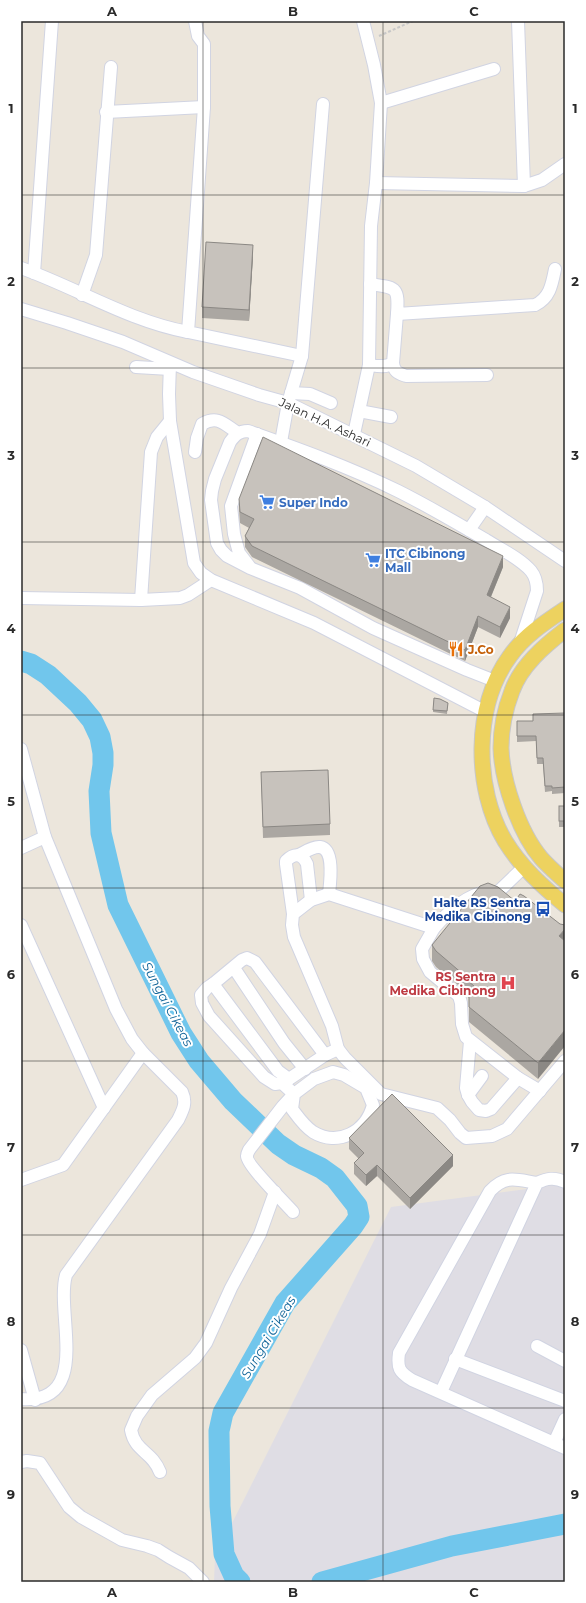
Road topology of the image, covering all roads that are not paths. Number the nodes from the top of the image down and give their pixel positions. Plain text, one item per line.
1 (52, 21) edge
2 (195, 21) edge
3 (363, 21) edge
4 (518, 21) edge
5 (111, 66) dead end
6 (494, 69) dead end
7 (382, 103) junction
8 (323, 104) dead end
9 (204, 107) junction
10 (106, 112) junction
11 (565, 164) edge
12 (376, 183) junction
13 (524, 186) junction
14 (21, 268) edge
15 (556, 269) dead end
16 (34, 273) junction
17 (370, 284) junction
18 (82, 294) junction
19 (21, 309) edge
20 (397, 314) junction
21 (188, 332) junction
22 (302, 356) junction
23 (393, 363) junction
24 (369, 365) junction
25 (170, 366) junction
26 (136, 367) dead end
27 (487, 375) dead end
28 (290, 398) junction
29 (331, 403) dead end
30 (359, 411) junction
31 (391, 417) dead end
32 (170, 421) junction
33 (238, 433) junction
34 (257, 434) junction
35 (354, 434) junction
36 (281, 442) junction
37 (195, 452) dead end
38 (485, 507) junction
39 (469, 530) junction
40 (565, 561) edge
41 (250, 568) junction
42 (211, 580) junction
43 (21, 598) edge
44 (141, 600) junction
45 (565, 609) edge
46 (565, 630) edge
47 (520, 643) junction
48 (494, 684) junction
49 (486, 712) junction
50 (21, 749) edge
51 (45, 838) junction
52 (21, 848) edge
53 (299, 855) junction
54 (524, 868) junction
55 (565, 880) edge
56 (497, 893) junction
57 (330, 894) junction
58 (509, 899) edge
59 (311, 900) junction
60 (565, 905) edge
61 (293, 914) junction
62 (21, 925) edge
63 (434, 928) junction
64 (234, 968) junction
65 (213, 984) junction
66 (470, 1041) junction
67 (338, 1049) junction
68 (143, 1053) junction
69 (326, 1055) junction
70 (565, 1061) edge
71 (305, 1069) junction
72 (482, 1076) dead end
73 (518, 1078) junction
74 (286, 1081) junction
75 (540, 1091) junction
76 (294, 1094) junction
77 (381, 1094) junction
78 (468, 1095) junction
79 (373, 1105) junction
80 (104, 1108) junction
81 (21, 1180) edge
82 (564, 1180) edge
83 (537, 1183) junction
84 (275, 1192) junction
85 (293, 1212) dead end
86 (537, 1346) dead end
87 (21, 1350) edge
88 (455, 1359) junction
89 (565, 1362) edge
90 (441, 1392) junction
91 (21, 1399) edge
92 (35, 1400) junction
93 (565, 1401) edge
94 (565, 1418) edge
95 (560, 1446) edge
96 (21, 1462) edge
97 (160, 1472) dead end
98 (203, 1582) edge

1 - 16 street
2 - 9 street
3 - 7 street
4 - 13 street
5 - 10 street
6 - 7 street
7 - 12 street
8 - 22 street
9 - 10 street
9 - 21 street
10 - 18 street
11 - 13 street
12 - 13 street
12 - 17 street
14 - 16 street
15 - 20 street
16 - 18 street
17 - 20 street
17 - 24 street
18 - 21 street
19 - 25 street, Jalan H.A. Ashari
20 - 23 street
21 - 22 street
22 - 28 street
23 - 24 street
23 - 27 street
24 - 30 street
25 - 26 street
25 - 28 street, Jalan H.A. Ashari
25 - 32 street
28 - 29 street
28 - 35 street, Jalan H.A. Ashari
28 - 36 street
30 - 31 street
30 - 35 street
32 - 42 street
32 - 44 street
33 - 34 street
33 - 37 street
33 - 41 street
34 - 36 street
34 - 41 street
35 - 38 street, Jalan H.A. Ashari
36 - 39 street
38 - 39 street
38 - 40 street, Jalan H.A. Ashari
39 - 47 street
41 - 48 street
42 - 44 street
42 - 49 street
43 - 44 street
45 - 47 main road
46 - 55 main road
47 - 48 main road
48 - 49 main road
49 - 54 main road
50 - 51 street
51 - 52 street
51 - 68 street
53 - 57 street
53 - 59 street
53 - 61 street
54 - 56 street
54 - 60 main road
56 - 58 street
56 - 63 street
57 - 59 street
57 - 63 street
59 - 61 street
61 - 67 street
62 - 80 street
63 - 66 street
64 - 65 street
64 - 69 street
64 - 71 street
65 - 74 street
65 - 74 street
66 - 73 street
66 - 78 street
67 - 69 street
67 - 77 street
68 - 80 street
68 - 92 street
69 - 71 street
70 - 75 street
71 - 74 street
72 - 78 street
73 - 75 street
73 - 78 street
74 - 76 street
75 - 77 street
76 - 79 street
76 - 79 street
76 - 84 street
77 - 79 street
80 - 81 street
82 - 83 street
83 - 88 street
83 - 90 street
84 - 85 street
84 - 97 street
86 - 89 street
87 - 92 street
88 - 90 street
88 - 93 street
90 - 95 street
91 - 92 street
94 - 95 street
96 - 98 street

